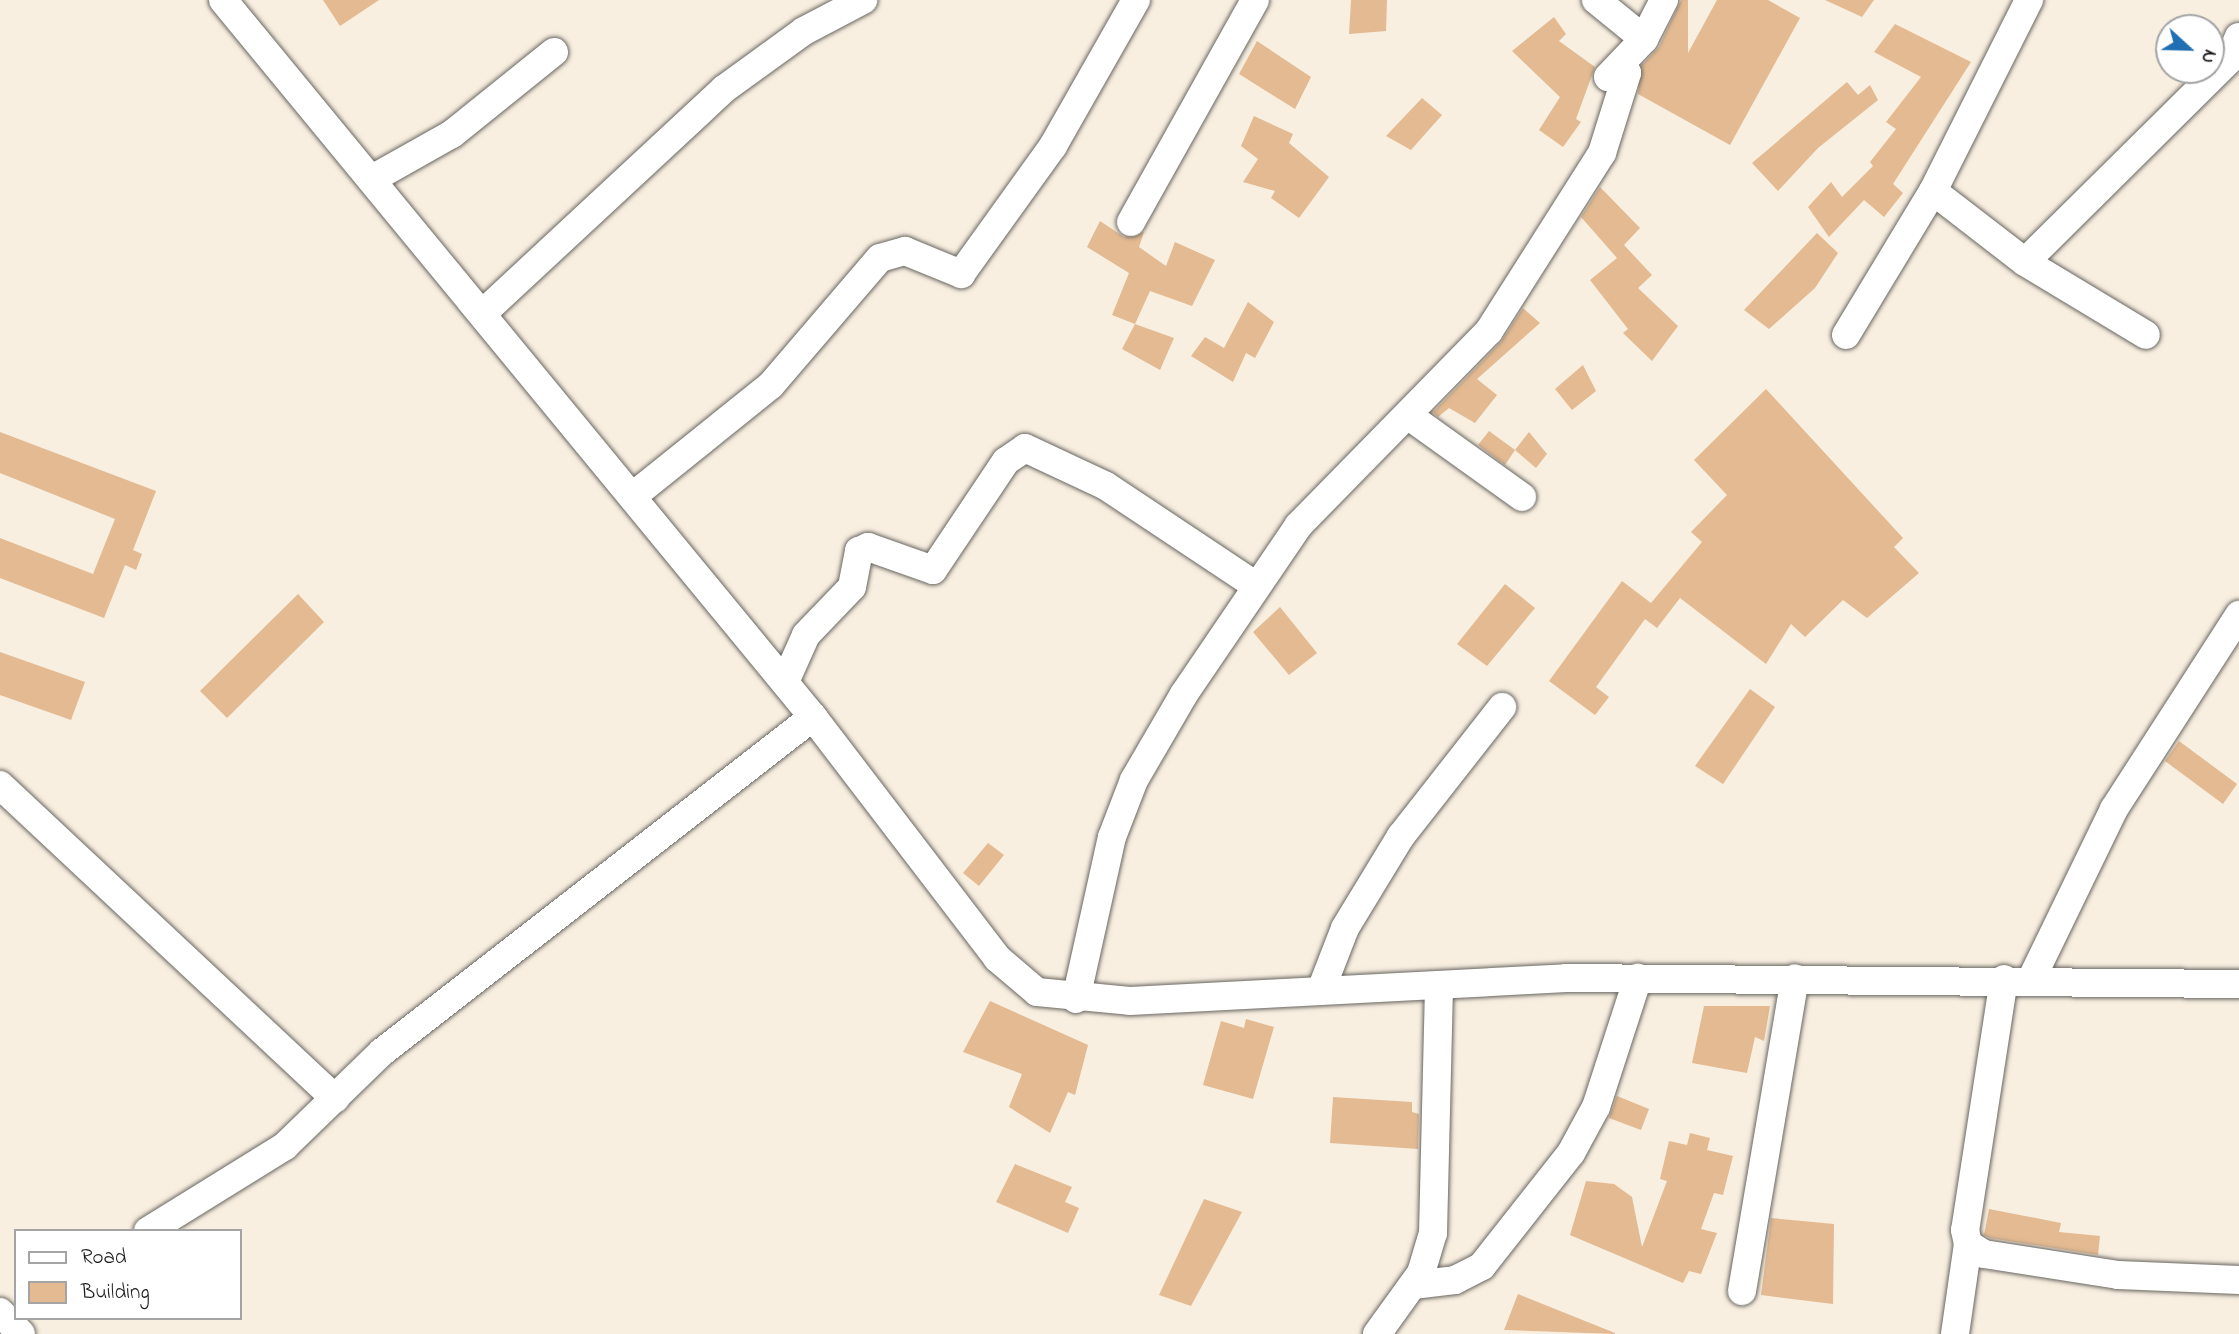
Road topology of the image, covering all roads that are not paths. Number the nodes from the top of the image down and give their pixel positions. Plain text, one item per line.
1 (223, 0) edge
2 (863, 0) edge
3 (1136, 0) edge
4 (1255, 0) edge
5 (1596, 0) edge
6 (1664, 0) edge
7 (2029, 0) edge
8 (2239, 37) edge
9 (1644, 39) junction
10 (554, 52) dead end
11 (372, 178) junction
12 (1933, 191) junction
13 (1131, 222) dead end
14 (2025, 262) junction
15 (483, 313) junction
16 (1846, 335) dead end
17 (2146, 335) dead end
18 (1409, 416) junction
19 (633, 496) junction
20 (1522, 497) dead end
21 (1255, 586) junction
22 (2239, 615) edge
23 (785, 682) junction
24 (1503, 707) dead end
25 (813, 717) junction
26 (0, 785) edge
27 (1639, 978) junction
28 (1795, 978) junction
29 (2018, 980) junction
30 (2239, 984) edge
31 (1439, 986) junction
32 (1321, 990) junction
33 (1076, 999) junction
34 (335, 1099) junction
35 (151, 1229) edge
36 (1968, 1244) junction
37 (2239, 1280) edge
38 (1413, 1285) junction
39 (1742, 1292) dead end
40 (1377, 1334) edge
41 (1955, 1334) edge

1 - 11 street
2 - 15 street
3 - 19 street
4 - 13 street
5 - 9 street
6 - 9 street
7 - 12 street
8 - 14 street
9 - 18 street
10 - 11 street
11 - 15 street
12 - 14 street
12 - 16 street
14 - 17 street
15 - 19 street
18 - 20 street
18 - 21 street
19 - 23 street
21 - 23 street
21 - 33 street
22 - 29 street
23 - 25 street
24 - 32 street
25 - 33 street
25 - 34 street
26 - 34 street
27 - 28 street
27 - 31 street
27 - 38 street
28 - 29 street
28 - 39 street
29 - 30 street
29 - 36 street
31 - 32 street
31 - 38 street
32 - 33 street
34 - 35 street
36 - 37 street
36 - 41 street
38 - 40 street

